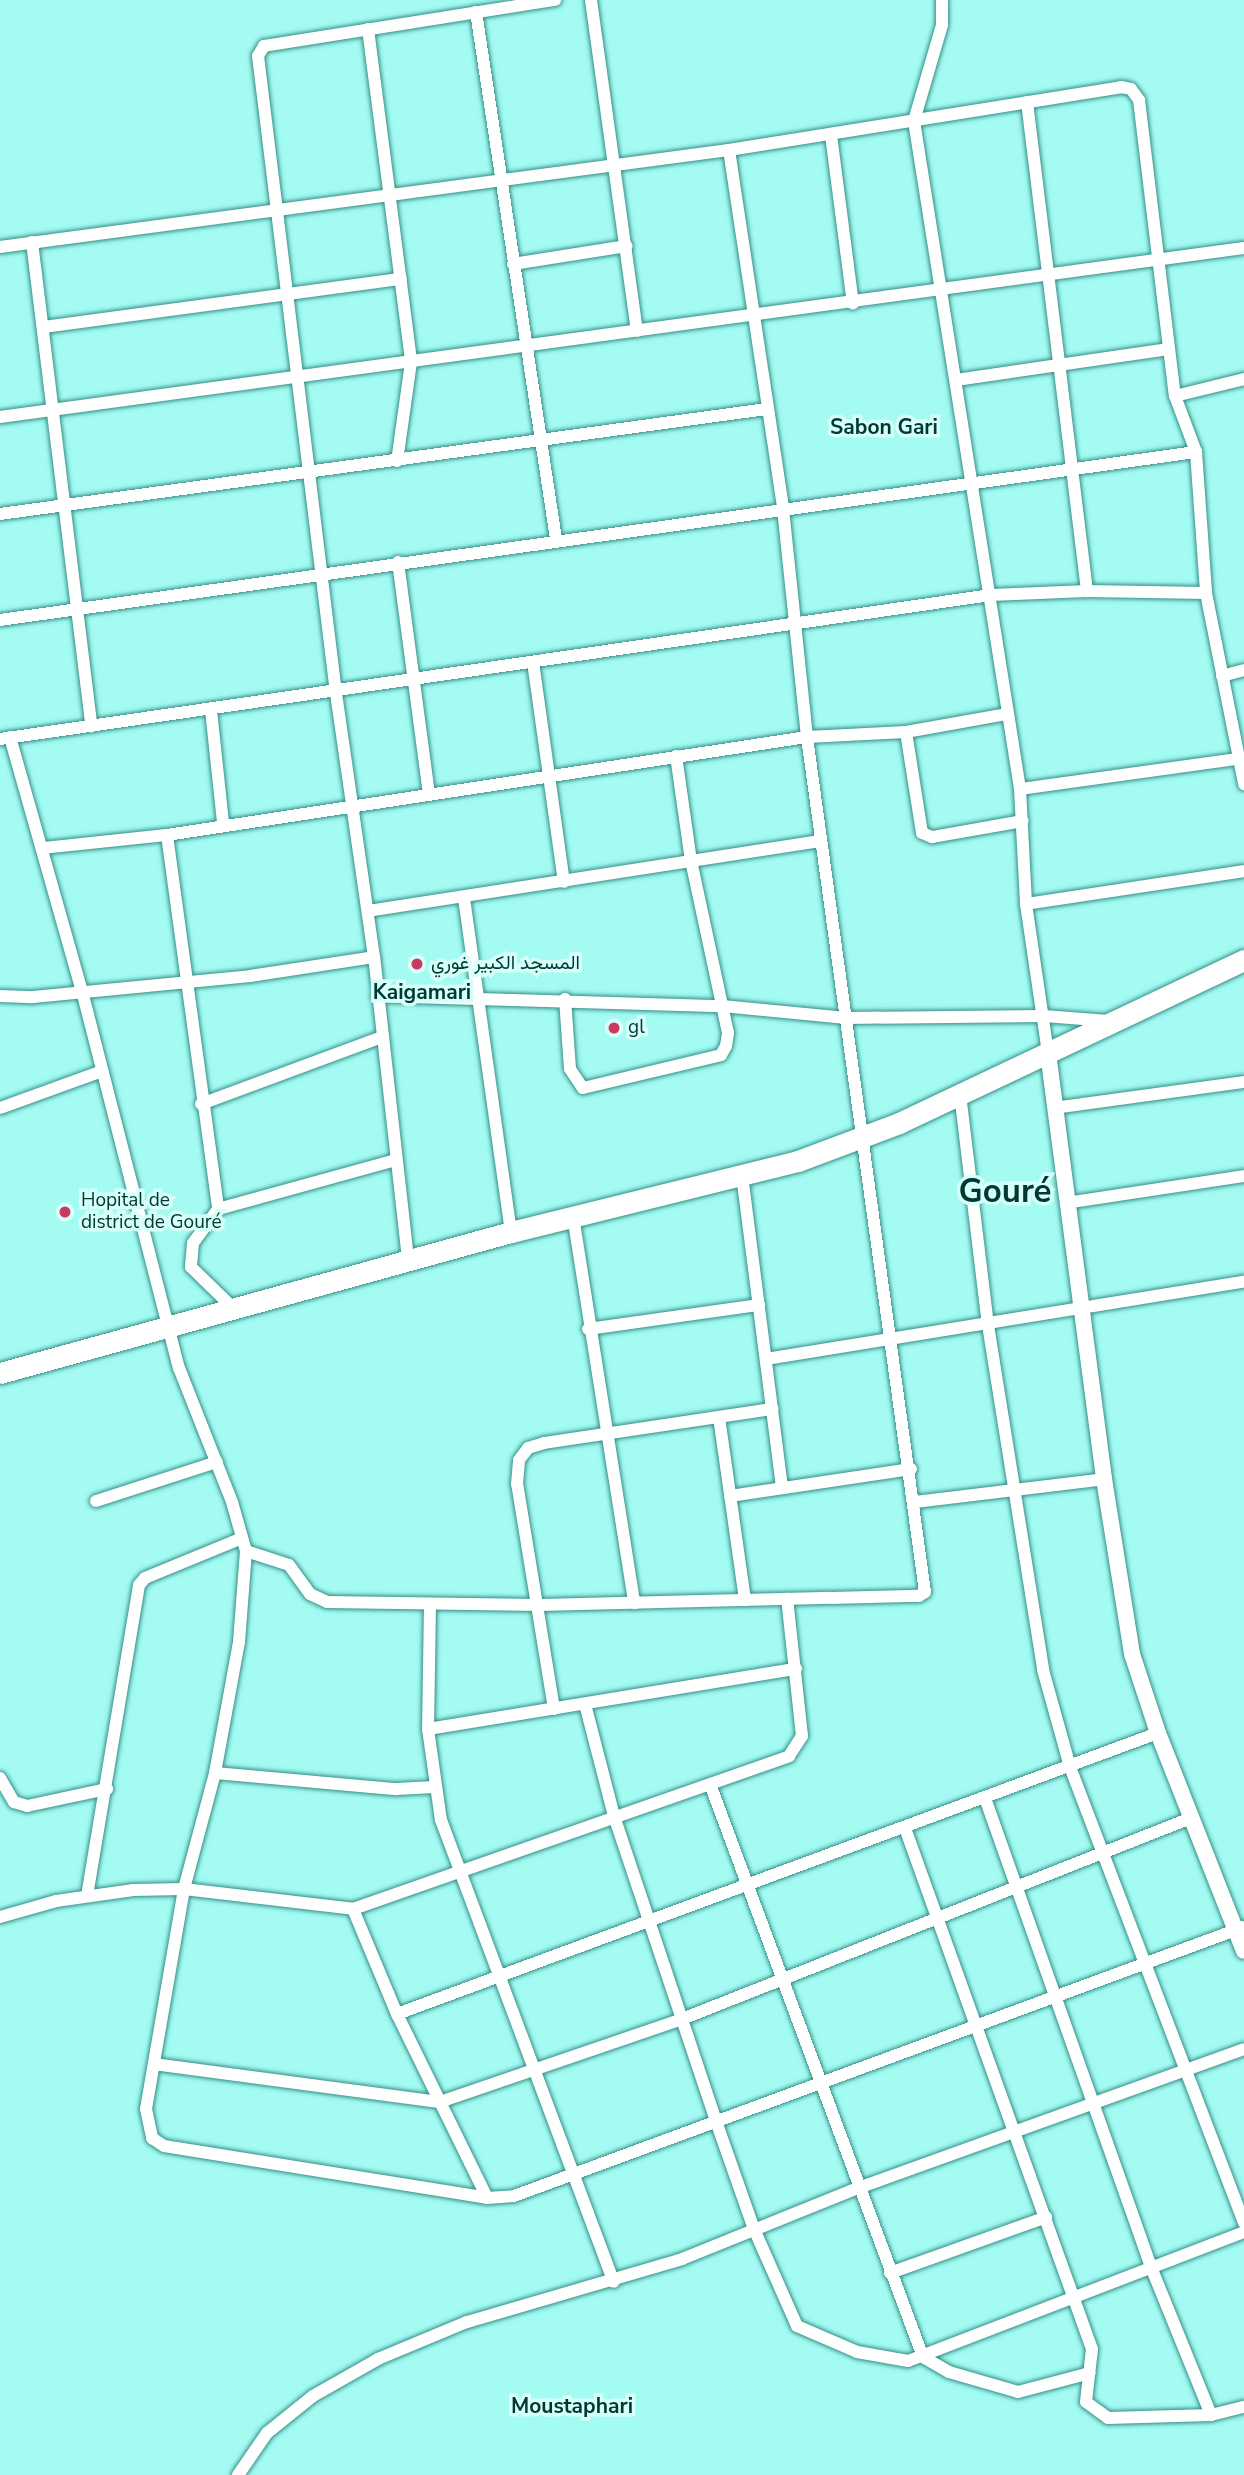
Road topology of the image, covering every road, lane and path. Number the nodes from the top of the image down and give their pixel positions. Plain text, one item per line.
1 (555, 0) edge
2 (592, 0) edge
3 (942, 0) edge
4 (476, 12) junction
5 (368, 29) junction
6 (1027, 102) junction
7 (914, 121) junction
8 (831, 135) junction
9 (729, 150) junction
10 (618, 166) junction
11 (499, 181) junction
12 (392, 196) junction
13 (278, 210) junction
14 (32, 242) junction
15 (627, 246) junction
16 (0, 247) edge
17 (1244, 248) edge
18 (1158, 260) junction
19 (513, 264) junction
20 (1049, 275) junction
21 (401, 279) junction
22 (943, 292) junction
23 (288, 293) junction
24 (853, 304) junction
25 (752, 316) junction
26 (44, 327) junction
27 (638, 331) junction
28 (526, 346) junction
29 (1169, 349) junction
30 (411, 362) junction
31 (1061, 365) junction
32 (298, 378) junction
33 (1244, 379) edge
34 (956, 380) junction
35 (1175, 396) junction
36 (767, 408) junction
37 (56, 409) junction
38 (0, 417) edge
39 (542, 441) junction
40 (1196, 452) junction
41 (397, 461) junction
42 (310, 472) junction
43 (1072, 472) junction
44 (970, 485) junction
45 (67, 505) junction
46 (783, 507) junction
47 (0, 514) edge
48 (556, 539) junction
49 (398, 562) junction
50 (321, 572) junction
51 (1087, 591) junction
52 (1206, 593) junction
53 (991, 595) junction
54 (78, 608) junction
55 (0, 620) edge
56 (795, 625) junction
57 (533, 662) junction
58 (1244, 670) edge
59 (1222, 676) junction
60 (413, 681) junction
61 (336, 693) junction
62 (211, 710) junction
63 (1007, 714) junction
64 (91, 726) junction
65 (906, 732) junction
66 (807, 737) junction
67 (5, 738) edge
68 (676, 756) junction
69 (1237, 759) junction
70 (547, 775) junction
71 (1244, 784) edge
72 (1020, 789) junction
73 (429, 793) junction
74 (352, 804) junction
75 (1023, 821) junction
76 (223, 823) junction
77 (167, 835) junction
78 (821, 841) junction
79 (43, 848) junction
80 (691, 862) junction
81 (1244, 871) edge
82 (564, 882) junction
83 (464, 898) junction
84 (1026, 904) junction
85 (368, 911) junction
86 (374, 957) junction
87 (1244, 960) edge
88 (187, 980) junction
89 (82, 991) junction
90 (0, 996) edge
91 (377, 996) junction
92 (477, 997) junction
93 (565, 999) junction
94 (722, 1006) junction
95 (1044, 1016) junction
96 (846, 1018) junction
97 (1116, 1021) junction
98 (382, 1037) junction
99 (1048, 1053) junction
100 (103, 1071) junction
101 (1244, 1082) edge
102 (960, 1094) junction
103 (201, 1104) junction
104 (0, 1108) edge
105 (1054, 1108) junction
106 (865, 1138) junction
107 (396, 1160) junction
108 (742, 1175) junction
109 (1244, 1176) edge
110 (970, 1179) junction
111 (957, 1181) dead end
112 (1066, 1203) junction
113 (218, 1209) junction
114 (573, 1216) junction
115 (511, 1232) junction
116 (408, 1259) junction
117 (1244, 1282) edge
118 (759, 1305) junction
119 (1081, 1308) junction
120 (234, 1309) junction
121 (988, 1325) junction
122 (171, 1326) junction
123 (588, 1329) junction
124 (893, 1339) junction
125 (766, 1359) junction
126 (0, 1373) edge
127 (772, 1409) junction
128 (719, 1417) junction
129 (606, 1434) junction
130 (217, 1462) junction
131 (911, 1469) junction
132 (1104, 1479) junction
133 (782, 1487) junction
134 (1013, 1489) junction
135 (730, 1496) junction
136 (96, 1501) dead end
137 (915, 1502) junction
138 (244, 1545) junction
139 (745, 1600) junction
140 (788, 1600) junction
141 (634, 1603) junction
142 (430, 1604) junction
143 (540, 1605) junction
144 (796, 1669) junction
145 (585, 1704) junction
146 (554, 1709) junction
147 (428, 1729) junction
148 (1158, 1733) junction
149 (1070, 1767) junction
150 (215, 1773) junction
151 (0, 1778) edge
152 (710, 1784) junction
153 (434, 1787) junction
154 (107, 1789) junction
155 (985, 1798) junction
156 (614, 1816) junction
157 (1191, 1818) junction
158 (905, 1828) junction
159 (1102, 1854) junction
160 (460, 1871) junction
161 (749, 1886) junction
162 (1017, 1887) junction
163 (184, 1889) junction
164 (87, 1896) junction
165 (353, 1909) junction
166 (0, 1917) edge
167 (940, 1919) junction
168 (650, 1923) junction
169 (1240, 1928) edge
170 (1244, 1951) edge
171 (1146, 1965) junction
172 (502, 1976) junction
173 (781, 1979) junction
174 (1056, 1999) junction
175 (397, 2014) junction
176 (682, 2019) junction
177 (979, 2027) junction
178 (1244, 2049) edge
179 (154, 2064) junction
180 (537, 2069) junction
181 (1185, 2069) junction
182 (820, 2085) junction
183 (440, 2102) junction
184 (1092, 2103) junction
185 (717, 2124) junction
186 (1015, 2130) junction
187 (577, 2173) junction
188 (858, 2188) junction
189 (487, 2198) junction
190 (1046, 2217) junction
191 (1244, 2223) edge
192 (754, 2230) junction
193 (1244, 2232) edge
194 (1151, 2267) junction
195 (890, 2273) junction
196 (614, 2282) junction
197 (1074, 2297) junction
198 (923, 2357) junction
199 (1090, 2373) junction
200 (1244, 2407) edge
201 (1211, 2415) junction
202 (238, 2475) edge

1 - 4 street
2 - 10 street
3 - 7 street
4 - 5 street
4 - 11 street
5 - 12 street
5 - 13 street
6 - 7 street
6 - 18 street
6 - 20 street
7 - 8 street
7 - 22 street
8 - 9 street
8 - 24 street
9 - 10 street
9 - 25 street
10 - 11 street
10 - 15 street
11 - 12 street
11 - 19 street
12 - 13 street
12 - 21 street
13 - 14 street
13 - 23 street
14 - 16 street
14 - 26 street
15 - 19 street
15 - 27 street
17 - 18 street
18 - 20 street
18 - 29 street
19 - 28 street
20 - 22 street
20 - 31 street
21 - 23 street
21 - 30 street
22 - 24 street
22 - 34 street
23 - 26 street
23 - 32 street
24 - 25 street
25 - 27 street
25 - 36 street
26 - 37 street
27 - 28 street
28 - 30 street
28 - 39 street
29 - 31 street
29 - 35 street
30 - 32 street
30 - 41 street
31 - 34 street
31 - 43 street
32 - 37 street
32 - 42 street
33 - 35 street
34 - 44 street
35 - 40 street
36 - 39 street
36 - 46 street
37 - 38 street
37 - 45 street
39 - 41 street
39 - 48 street
40 - 43 street
40 - 52 street
41 - 42 street
42 - 45 street
42 - 50 street
43 - 44 street
43 - 51 street
44 - 46 street
44 - 53 street
45 - 47 street
45 - 54 street
46 - 48 street
46 - 56 street
48 - 49 street
49 - 50 street
49 - 60 street
50 - 54 street
50 - 61 street
51 - 52 street
51 - 53 street
52 - 59 street
53 - 56 street
53 - 63 street
54 - 55 street
54 - 64 street
56 - 57 street
56 - 66 street
57 - 60 street
57 - 70 street
58 - 59 street
59 - 69 street
60 - 61 street
60 - 73 street
61 - 62 street
61 - 74 street
62 - 64 street
62 - 76 street
63 - 65 street
63 - 72 street
64 - 67 street
65 - 66 street
65 - 75 street
66 - 68 street
66 - 78 street
67 - 79 street
68 - 70 street
68 - 80 street
69 - 71 street
69 - 72 street
70 - 73 street
70 - 82 street
72 - 75 street
73 - 74 street
74 - 76 street
74 - 85 street
75 - 84 street
76 - 77 street
77 - 79 street
77 - 88 street
78 - 80 street
78 - 96 street
79 - 89 street
80 - 82 street
80 - 94 street
81 - 84 street
82 - 83 street
83 - 85 street
83 - 92 street
84 - 95 street
85 - 86 street
86 - 88 street
86 - 91 street
87 - 97 highway
88 - 89 street
88 - 103 street
89 - 90 street
89 - 100 street
91 - 92 street
91 - 98 street
92 - 93 street
92 - 115 street
93 - 94 street
93 - 94 street
94 - 96 street
95 - 96 street
95 - 97 street
95 - 99 street
96 - 106 street
97 - 99 highway
98 - 103 street
98 - 107 street
99 - 102 highway
99 - 105 main road
100 - 104 street
100 - 122 street
101 - 105 street
102 - 106 highway
102 - 110 street
103 - 113 street
105 - 112 main road
106 - 108 highway
106 - 124 street
107 - 113 street
107 - 116 street
108 - 114 highway
108 - 118 street
109 - 112 street
110 - 111 street
110 - 121 street
112 - 119 main road
113 - 120 street
114 - 115 highway
114 - 123 street
115 - 116 highway
116 - 120 highway
117 - 119 street
118 - 123 street
118 - 125 street
119 - 121 street
119 - 132 main road
120 - 122 highway
121 - 124 street
121 - 134 street
122 - 126 highway
122 - 130 street
123 - 129 street
124 - 125 street
124 - 131 street
125 - 127 street
127 - 128 street
127 - 133 street
128 - 129 street
128 - 135 street
129 - 141 street
129 - 143 street
130 - 136 street
130 - 138 street
131 - 133 street
131 - 137 street
132 - 134 street
132 - 148 main road
133 - 135 street
134 - 137 street
134 - 149 street
135 - 139 street
137 - 140 street
138 - 142 street
138 - 150 street
138 - 154 street
139 - 140 street
139 - 141 street
140 - 144 street
141 - 143 street
142 - 143 street
142 - 147 street
143 - 146 street
144 - 145 street
144 - 152 street
145 - 146 street
145 - 156 street
146 - 147 street
147 - 153 street
148 - 149 street
148 - 157 main road
149 - 155 street
149 - 159 street
150 - 153 street
150 - 163 street
151 - 154 street
152 - 156 street
152 - 161 street
153 - 160 street
154 - 164 street
155 - 158 street
155 - 162 street
156 - 160 street
156 - 168 street
157 - 159 street
157 - 169 main road
158 - 161 street
158 - 167 street
159 - 162 street
159 - 171 street
160 - 165 street
160 - 172 street
161 - 168 street
161 - 173 street
162 - 167 street
162 - 174 street
163 - 164 street
163 - 165 street
163 - 179 street
164 - 166 street
165 - 175 street
167 - 173 street
167 - 177 street
168 - 172 street
168 - 176 street
169 - 170 main road
169 - 171 street
171 - 174 street
171 - 181 street
172 - 175 street
172 - 180 street
173 - 176 street
173 - 182 street
174 - 177 street
174 - 184 street
175 - 183 street
176 - 180 street
176 - 185 street
177 - 182 street
177 - 186 street
178 - 181 street
179 - 183 street
179 - 189 street
180 - 183 street
180 - 187 street
181 - 184 street
181 - 191 street
182 - 185 street
182 - 188 street
183 - 189 street
184 - 186 street
184 - 194 street
185 - 187 street
185 - 192 street
186 - 188 street
186 - 190 street
187 - 189 street
187 - 196 street
188 - 192 street
188 - 195 street
190 - 195 street
190 - 197 street
192 - 196 street
192 - 198 street
193 - 194 street
194 - 197 street
194 - 201 street
195 - 198 street
196 - 202 street
197 - 198 street
197 - 199 street
198 - 199 street
199 - 201 street
200 - 201 street

